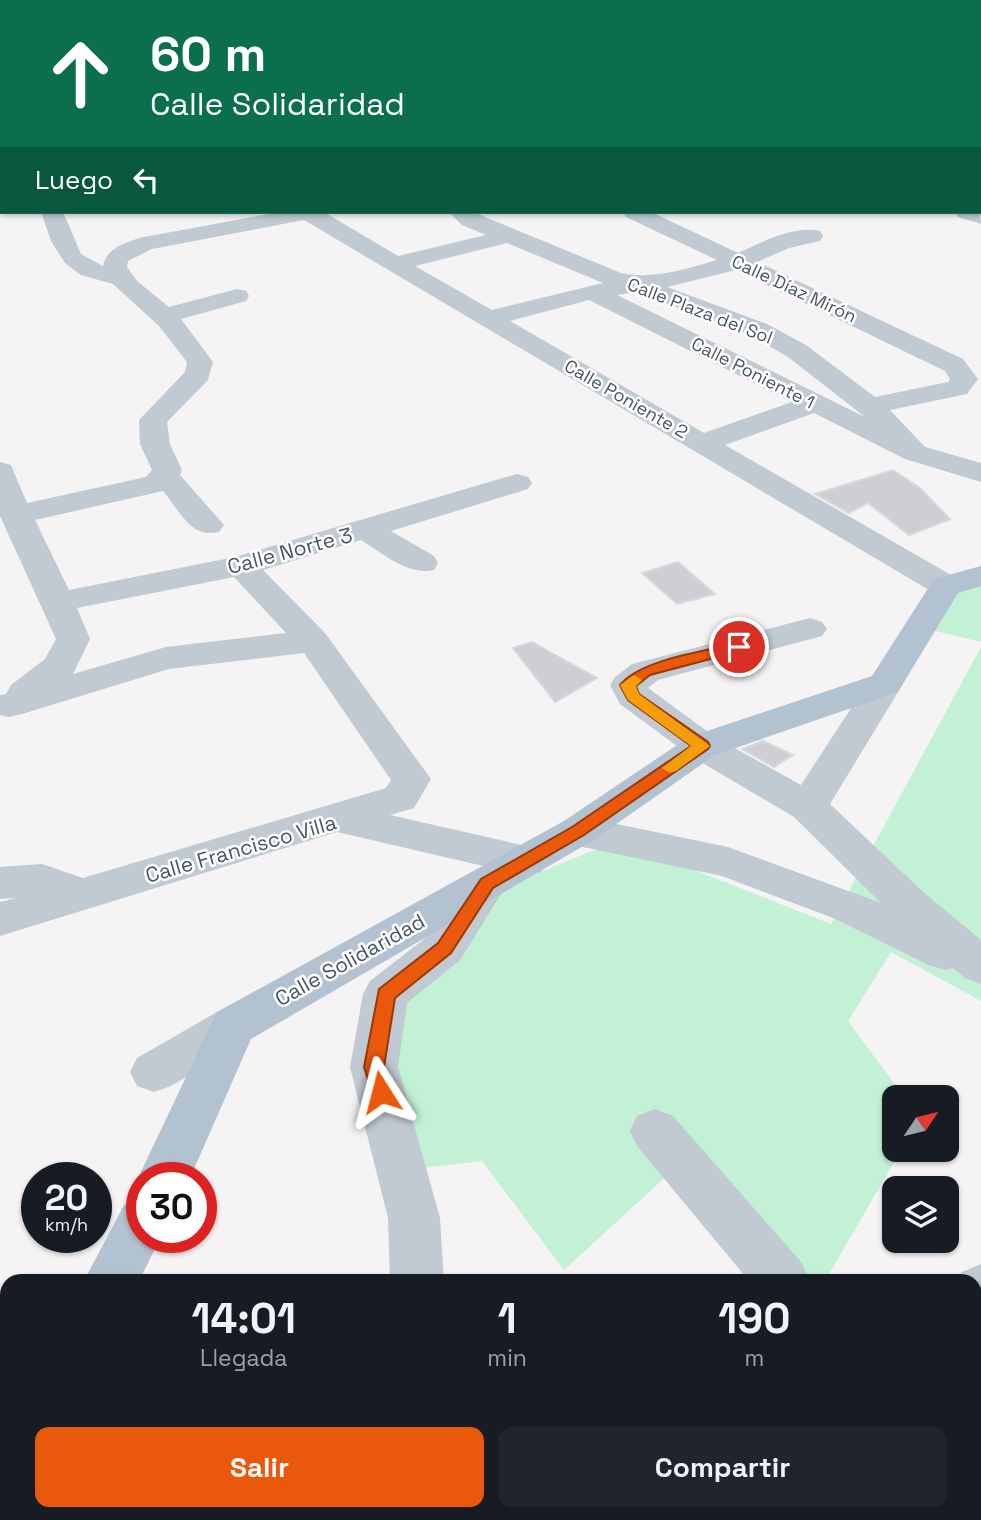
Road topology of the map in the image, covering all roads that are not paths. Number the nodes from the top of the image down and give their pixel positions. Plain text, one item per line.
1 (53, 214) edge
2 (299, 214) edge
3 (312, 214) edge
4 (463, 214) edge
5 (638, 214) edge
6 (509, 236) junction
7 (812, 236) dead end
8 (737, 262) junction
9 (397, 263) junction
10 (118, 267) junction
11 (637, 284) junction
12 (592, 292) junction
13 (237, 296) dead end
14 (165, 316) junction
15 (486, 319) junction
16 (981, 360) edge
17 (954, 365) junction
18 (814, 404) junction
19 (870, 406) junction
20 (702, 443) junction
21 (915, 453) junction
22 (0, 471) edge
23 (981, 473) edge
24 (164, 478) junction
25 (517, 483) dead end
26 (15, 516) junction
27 (208, 525) dead end
28 (366, 530) junction
29 (422, 563) dead end
30 (241, 566) junction
31 (963, 581) edge
32 (59, 602) junction
33 (810, 629) dead end
34 (313, 641) junction
35 (885, 684) junction
36 (4, 708) edge
37 (702, 746) junction
38 (808, 807) junction
39 (337, 818) junction
40 (578, 831) junction
41 (506, 872) junction
42 (0, 883) edge
43 (82, 894) junction
44 (0, 919) edge
45 (981, 969) edge
46 (233, 1026) junction
47 (154, 1072) dead end
48 (655, 1131) dead end
49 (171, 1162) edge
50 (126, 1252) edge
51 (115, 1274) edge
52 (417, 1274) edge
53 (777, 1274) edge

1 - 10 street
2 - 10 street
3 - 9 street, Calle Poniente 2
4 - 6 street, Calle Plaza del Sol
5 - 8 street, Calle Díaz Mirón
6 - 9 street
6 - 11 street, Calle Plaza del Sol
7 - 8 street
8 - 11 street
8 - 17 street, Calle Díaz Mirón
9 - 15 street, Calle Poniente 2
10 - 14 street
11 - 12 street
11 - 19 street, Calle Plaza del Sol
12 - 15 street
12 - 18 street, Calle Poniente 1
13 - 14 street
14 - 24 street
15 - 20 street, Calle Poniente 2
16 - 17 street
17 - 19 street
18 - 20 street
18 - 21 street, Calle Poniente 1
19 - 21 street, Calle Plaza del Sol
20 - 31 street, Calle Poniente 2
21 - 23 street, Calle Poniente 1
22 - 26 street
24 - 26 street
24 - 27 street
25 - 28 street, Calle Norte 3
26 - 32 street
28 - 29 street
28 - 30 street, Calle Norte 3
30 - 32 street, Calle Norte 3
30 - 34 street
31 - 35 main road
32 - 36 street
33 - 37 street
34 - 36 street
34 - 39 street
35 - 37 main road, Calle Solidaridad
35 - 38 street
37 - 38 street
37 - 40 main road, Calle Solidaridad
38 - 45 street
39 - 41 street, Calle Francisco Villa
39 - 43 street, Calle Francisco Villa
40 - 41 main road, Calle Solidaridad
40 - 45 street
41 - 46 main road, Calle Solidaridad
41 - 52 street
42 - 43 street
43 - 44 street, Calle Francisco Villa
46 - 47 street
46 - 49 main road
48 - 53 street
50 - 51 main road

